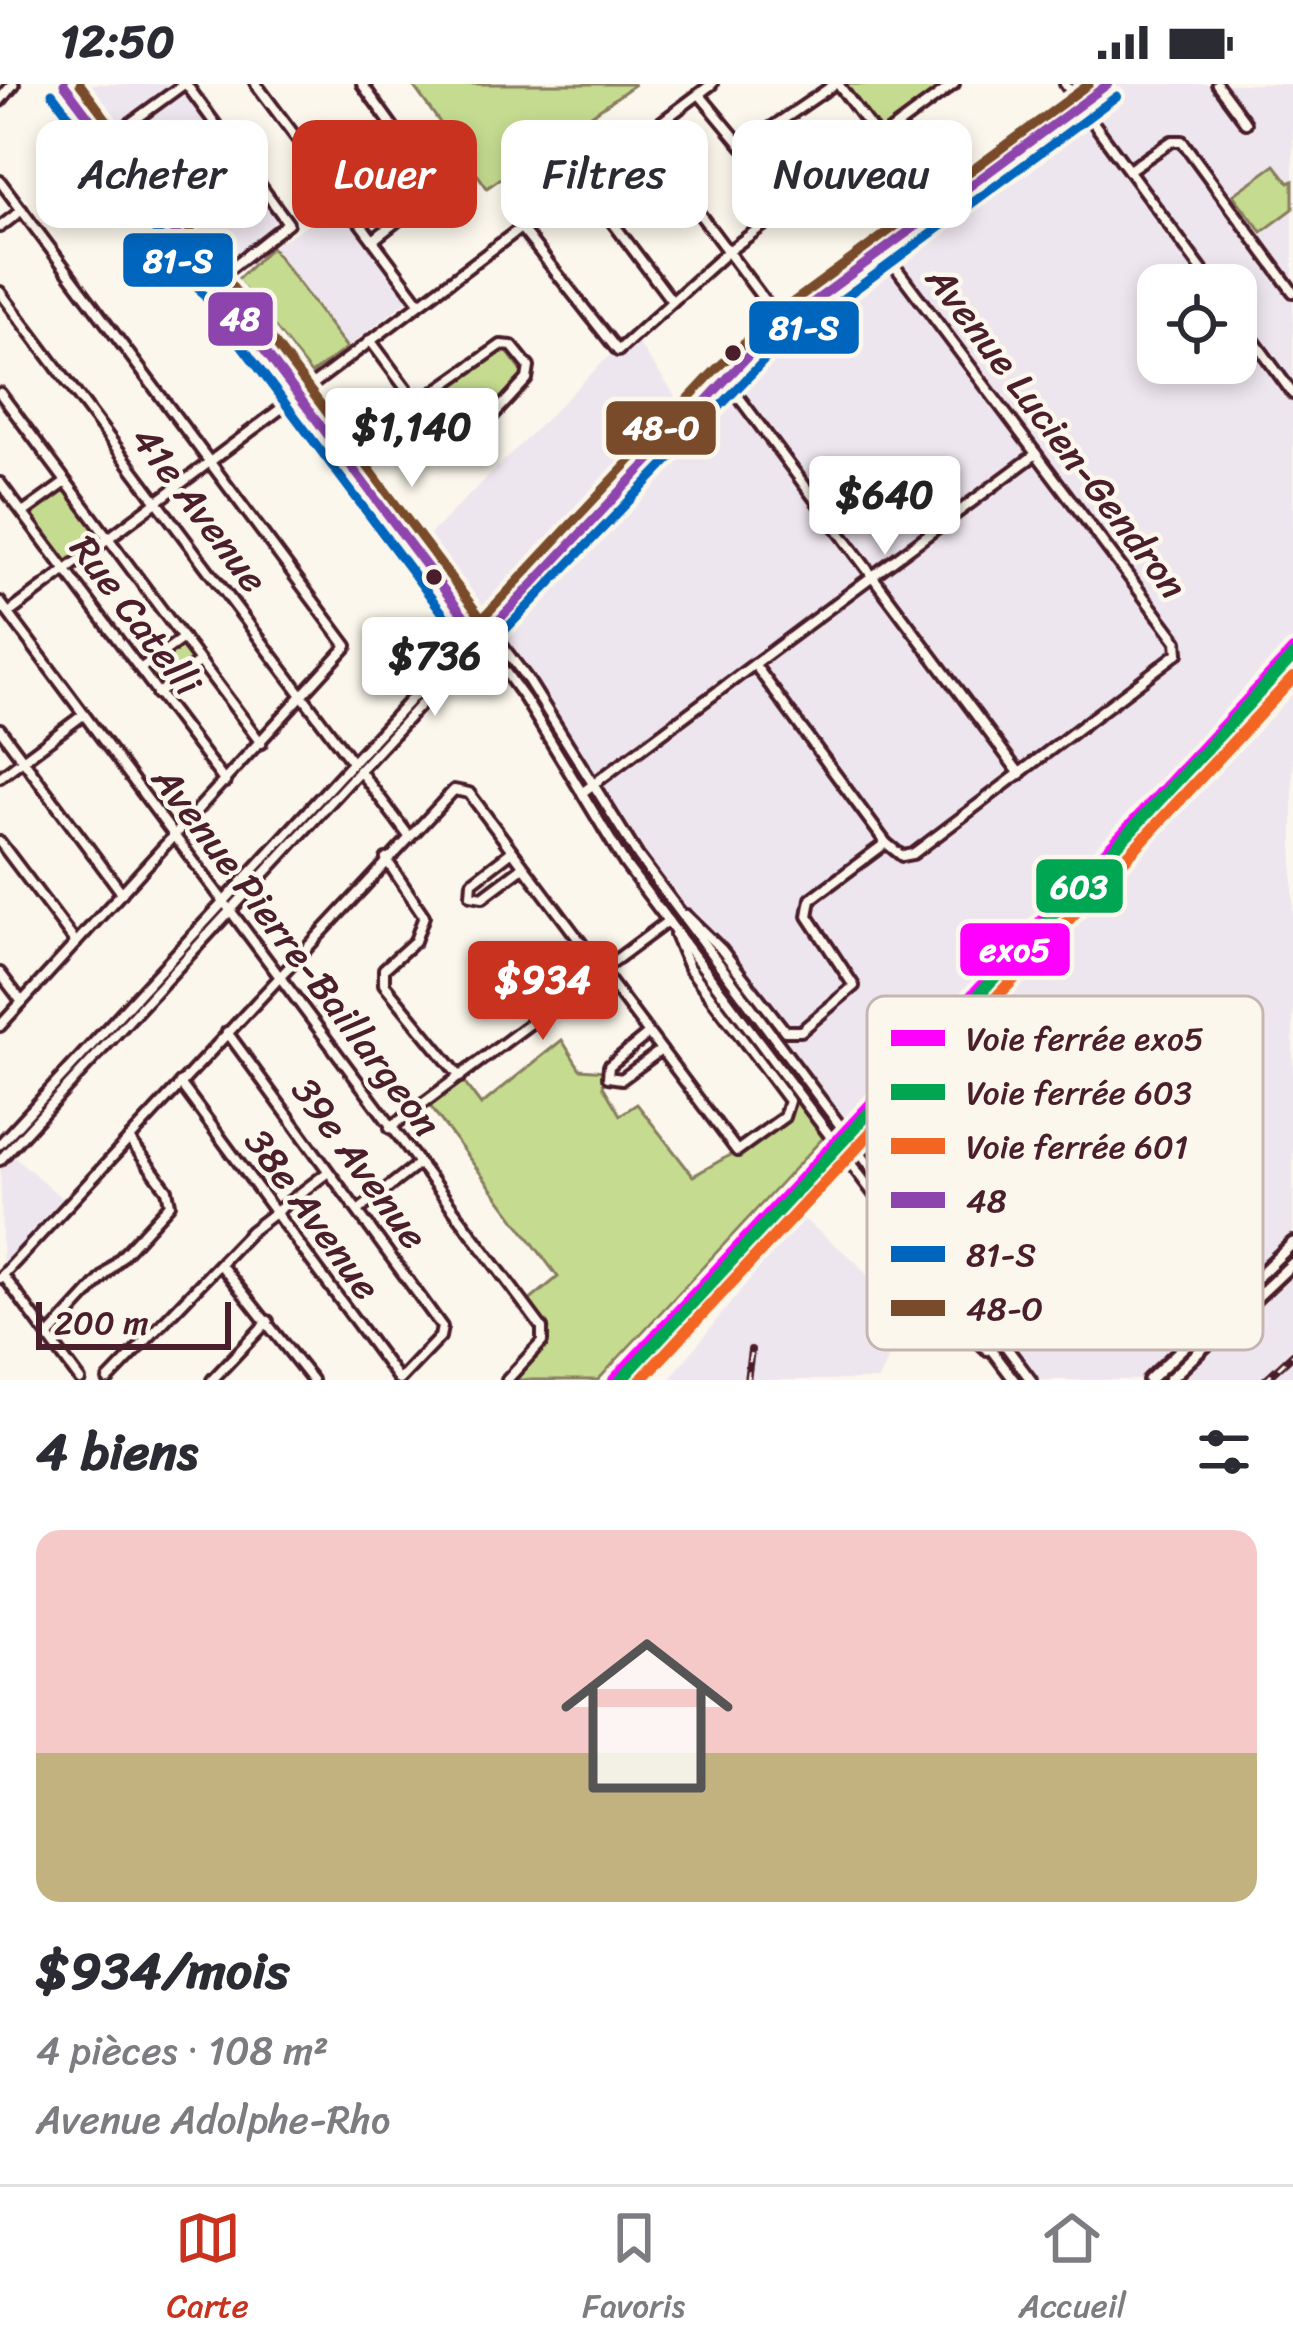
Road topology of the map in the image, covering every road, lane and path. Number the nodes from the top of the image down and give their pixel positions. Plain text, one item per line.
1 (13, 84) edge
2 (64, 84) edge
3 (80, 84) edge
4 (185, 84) edge
5 (256, 84) edge
6 (362, 84) edge
7 (712, 84) edge
8 (837, 84) edge
9 (954, 84) edge
10 (1065, 84) edge
11 (1089, 84) edge
12 (1108, 84) edge
13 (1217, 84) edge
14 (699, 94) junction
15 (1077, 99) junction
16 (0, 100) edge
17 (91, 120) edge
18 (107, 120) edge
19 (135, 120) edge
20 (664, 120) edge
21 (864, 120) edge
22 (905, 120) edge
23 (1246, 123) dead end
24 (1129, 170) junction
25 (972, 176) edge
26 (0, 181) edge
27 (22, 210) junction
28 (708, 226) edge
29 (0, 227) edge
30 (172, 228) edge
31 (188, 228) edge
32 (521, 228) joint
33 (617, 228) edge
34 (759, 228) edge
35 (900, 228) edge
36 (906, 228) edge
37 (373, 240) junction
38 (882, 249) junction
39 (727, 252) junction
40 (1198, 264) edge
41 (223, 274) junction
42 (213, 282) junction
43 (0, 292) edge
44 (1293, 292) edge
45 (671, 300) junction
46 (419, 302) junction
47 (775, 315) junction
48 (782, 324) junction
49 (370, 340) junction
50 (1257, 345) edge
51 (720, 373) junction
52 (307, 387) junction
53 (0, 393) edge
54 (1293, 394) edge
55 (299, 395) junction
56 (417, 404) junction
57 (1036, 454) junction
58 (211, 462) junction
59 (66, 482) junction
60 (0, 483) edge
61 (158, 502) junction
62 (23, 514) junction
63 (109, 538) junction
64 (65, 572) junction
65 (873, 577) junction
66 (0, 602) edge
67 (8, 613) junction
68 (482, 619) junction
69 (474, 629) junction
70 (489, 630) junction
71 (183, 638) junction
72 (481, 639) junction
73 (200, 662) junction
74 (755, 665) junction
75 (140, 669) junction
76 (157, 694) junction
77 (304, 697) junction
78 (82, 715) junction
79 (0, 729) edge
80 (262, 743) junction
81 (23, 760) junction
82 (352, 761) junction
83 (359, 770) junction
84 (1020, 774) junction
85 (0, 777) edge
86 (225, 782) junction
87 (594, 784) junction
88 (583, 792) junction
89 (408, 835) junction
90 (174, 837) junction
91 (0, 842) edge
92 (886, 843) junction
93 (512, 852) junction
94 (638, 856) junction
95 (386, 859) junction
96 (625, 864) junction
97 (523, 867) junction
98 (122, 893) junction
99 (670, 900) junction
100 (226, 906) junction
101 (670, 923) junction
102 (76, 943) junction
103 (601, 970) junction
104 (0, 973) edge
105 (278, 977) junction
106 (511, 980) junction
107 (22, 1002) junction
108 (538, 1019) junction
109 (0, 1026) edge
110 (227, 1032) junction
111 (648, 1034) junction
112 (661, 1050) junction
113 (460, 1077) junction
114 (180, 1083) junction
115 (390, 1128) junction
116 (129, 1139) junction
117 (0, 1144) edge
118 (0, 1160) edge
119 (419, 1163) junction
120 (867, 1163) edge
121 (328, 1172) junction
122 (867, 1185) edge
123 (358, 1211) junction
124 (275, 1213) junction
125 (1293, 1243) edge
126 (219, 1263) junction
127 (1293, 1263) edge
128 (1263, 1272) edge
129 (1, 1275) edge
130 (1263, 1291) edge
131 (268, 1321) junction
132 (48, 1336) junction
133 (989, 1350) edge
134 (991, 1350) edge
135 (1007, 1350) edge
136 (1010, 1350) edge
137 (1181, 1350) edge
138 (1201, 1350) edge
139 (994, 1354) junction
140 (1014, 1359) junction
141 (80, 1380) edge
142 (108, 1380) edge
143 (212, 1380) edge
144 (312, 1380) edge
145 (399, 1380) edge
146 (507, 1380) edge
147 (1014, 1380) edge
148 (1031, 1380) edge
149 (1149, 1380) edge
150 (1169, 1380) edge

1 - 16 main road
2 - 17 street
3 - 18 street
4 - 19 street
4 - 41 street
5 - 37 street
6 - 37 street
7 - 14 street
8 - 14 street
8 - 21 street
9 - 22 street
10 - 15 street
11 - 15 street
12 - 15 street
13 - 23 street
14 - 20 street
15 - 24 street
15 - 25 street
24 - 40 street
24 - 44 street
26 - 27 street
27 - 29 street
27 - 58 street
28 - 39 street
30 - 42 street
31 - 41 street
32 - 45 street
32 - 46 street
33 - 45 street
34 - 39 street
35 - 47 street
36 - 38 street
37 - 46 street
38 - 48 street
38 - 57 street, Avenue Lucien-Gendron
39 - 45 street
39 - 47 street
41 - 42 street
41 - 52 street
42 - 55 street
43 - 61 street, 41e Avenue
46 - 49 street
47 - 48 street
47 - 51 street
48 - 51 street
49 - 52 street
49 - 56 street
50 - 54 street
51 - 65 street
51 - 68 street
51 - 70 street
52 - 55 street
52 - 68 street
53 - 59 street
55 - 58 street
55 - 69 street
56 - 56 street
57 - 65 street
57 - 84 street, Avenue Lucien-Gendron
58 - 61 street
58 - 77 street
59 - 62 street
59 - 63 street
60 - 62 street, Rue Catelli
61 - 63 street
61 - 77 street, 41e Avenue
62 - 64 street, Rue Catelli
63 - 64 street
63 - 71 street
64 - 67 street
64 - 75 street, Rue Catelli
65 - 74 street
65 - 84 street
66 - 67 street, Avenue Pierre-Baillargeon
67 - 78 street, Avenue Pierre-Baillargeon
68 - 69 street
68 - 70 street
69 - 72 street
69 - 82 street
70 - 72 street
70 - 87 street
71 - 73 street
71 - 75 street
72 - 83 street
72 - 88 street
73 - 76 street
73 - 80 street
74 - 87 street
74 - 92 street
75 - 76 street, Rue Catelli
76 - 86 street, Rue Catelli
77 - 80 street
77 - 82 street, 41e Avenue
78 - 81 street
78 - 90 street, Avenue Pierre-Baillargeon
79 - 81 street
80 - 86 street
81 - 85 street
81 - 98 street
82 - 100 street
83 - 89 street
83 - 100 street
84 - 92 street
86 - 90 street
87 - 88 street
87 - 94 street
88 - 96 street
89 - 93 street
89 - 95 street
90 - 98 street
90 - 100 street, Avenue Pierre-Baillargeon
91 - 102 street
92 - 99 street
93 - 97 street
93 - 97 street
94 - 96 street
94 - 99 street
95 - 105 street
95 - 113 street
96 - 101 street
97 - 103 street
98 - 102 street
99 - 120 street
100 - 105 street, Avenue Pierre-Baillargeon
100 - 117 street
100 - 118 street
101 - 103 street
101 - 112 street
101 - 122 street
102 - 107 street
103 - 108 street
103 - 111 street
104 - 107 street
105 - 110 street
105 - 115 street, Avenue Pierre-Baillargeon
106 - 106 street
106 - 108 street
107 - 109 street
108 - 113 street
110 - 114 street
110 - 121 street, 39e Avenue
111 - 112 street
111 - 112 street
113 - 115 street
114 - 116 street
114 - 124 street, 38e Avenue
115 - 119 street, Avenue Pierre-Baillargeon
116 - 129 street
116 - 132 street
119 - 123 street
119 - 146 street, Avenue Pierre-Baillargeon
121 - 123 street, 39e Avenue
121 - 124 street
123 - 145 street, 39e Avenue
124 - 126 street
124 - 145 street, 38e Avenue
125 - 128 main road
126 - 131 street
126 - 142 street
127 - 130 main road
129 - 132 street
131 - 143 street
131 - 144 street
132 - 141 street
133 - 139 street, bridge
134 - 139 street
135 - 140 street
136 - 140 street, bridge
137 - 149 main road
138 - 150 main road
139 - 147 street
140 - 148 street

